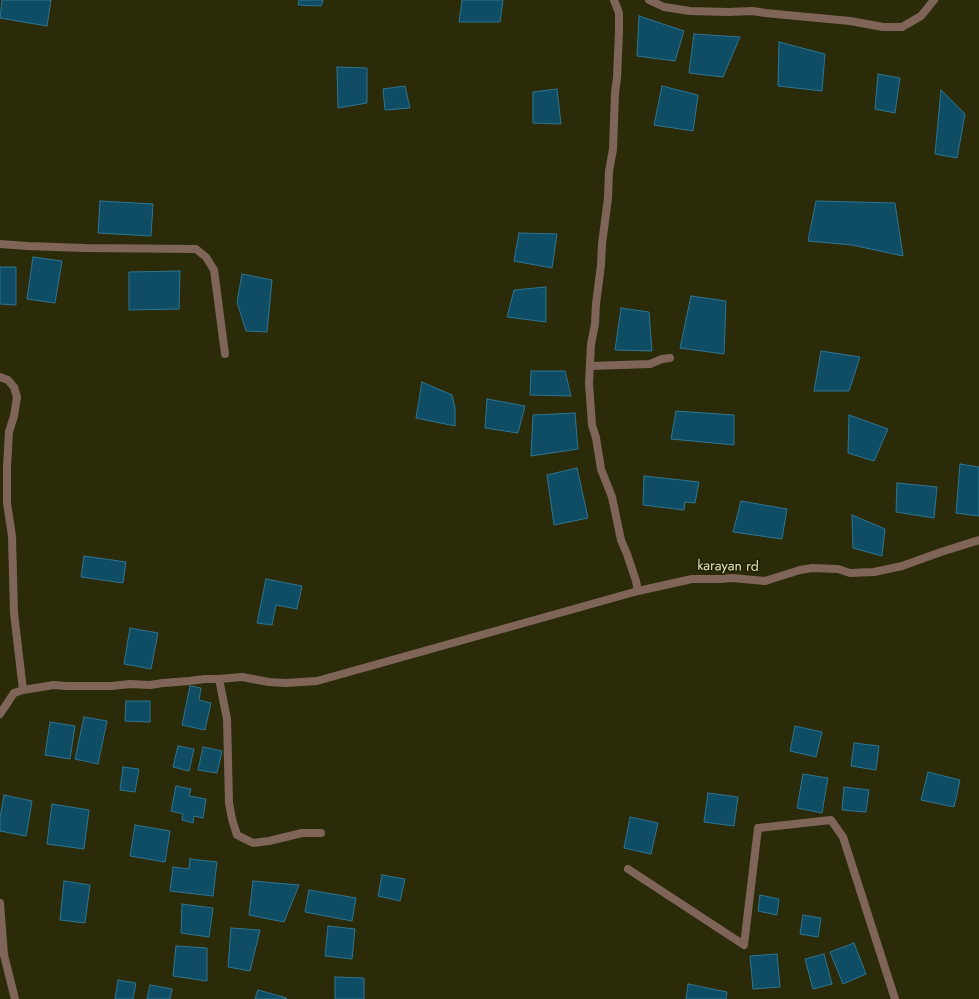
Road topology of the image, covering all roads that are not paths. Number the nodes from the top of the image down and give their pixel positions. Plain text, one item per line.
1 (614, 0) edge
2 (649, 0) edge
3 (934, 0) edge
4 (0, 244) edge
5 (225, 354) dead end
6 (670, 358) dead end
7 (591, 366) junction
8 (0, 377) edge
9 (979, 540) edge
10 (638, 591) junction
11 (219, 679) junction
12 (23, 690) junction
13 (0, 714) edge
14 (321, 833) dead end
15 (628, 869) dead end
16 (0, 903) edge
17 (15, 999) edge
18 (895, 999) edge

1 - 7 street
2 - 3 street
4 - 5 street
6 - 7 street
7 - 10 street
8 - 12 street
9 - 10 street, karayan rd
10 - 11 street, karayan rd
11 - 12 street, karayan rd
11 - 14 street
12 - 13 street
15 - 18 street
16 - 17 street

